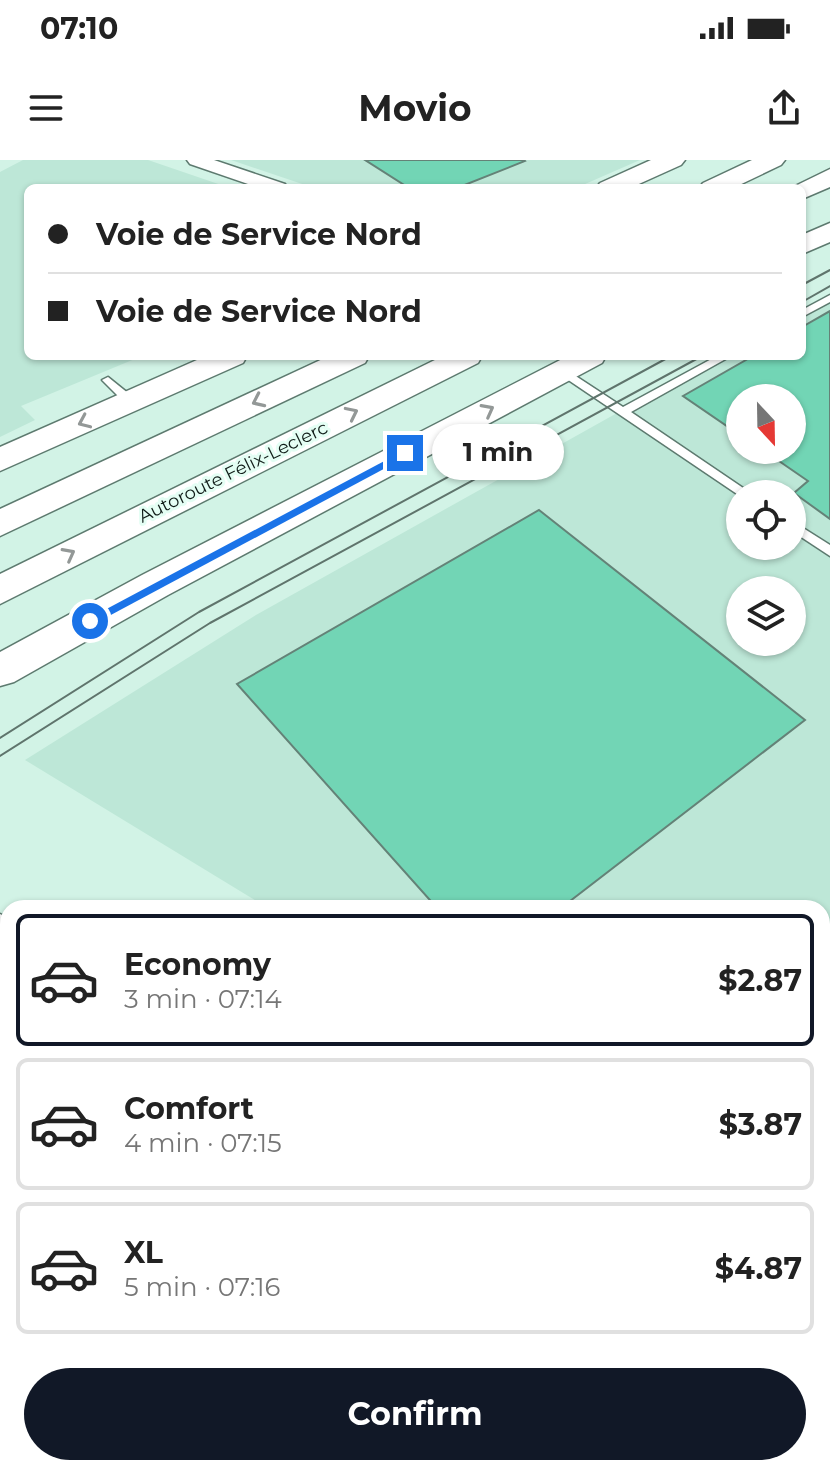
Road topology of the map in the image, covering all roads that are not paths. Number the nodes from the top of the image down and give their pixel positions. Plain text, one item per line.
1 (196, 160) edge
2 (672, 160) edge
3 (772, 160) edge
4 (830, 177) edge
5 (266, 184) edge
6 (618, 184) edge
7 (721, 184) edge
8 (806, 189) edge
9 (830, 198) edge
10 (806, 207) edge
11 (830, 231) edge
12 (806, 244) edge
13 (830, 298) edge
14 (806, 312) edge
15 (219, 360) edge
16 (346, 360) edge
17 (459, 360) edge
18 (718, 360) edge
19 (576, 364) edge
20 (623, 412) junction
21 (0, 460) edge
22 (726, 481) edge
23 (0, 524) edge
24 (806, 535) edge
25 (830, 551) edge
26 (0, 590) edge
27 (0, 671) edge

1 - 5 street
2 - 6 main road
3 - 7 main road
4 - 8 main road
9 - 10 main road
11 - 12 main road
13 - 14 lane
15 -> 21 main road
16 -> 23 main road
26 -> 17 main road, Autoroute Félix-Leclerc
18 - 20 lane
19 - 20 lane
27 -> 19 main road
20 - 22 lane
24 - 25 lane

